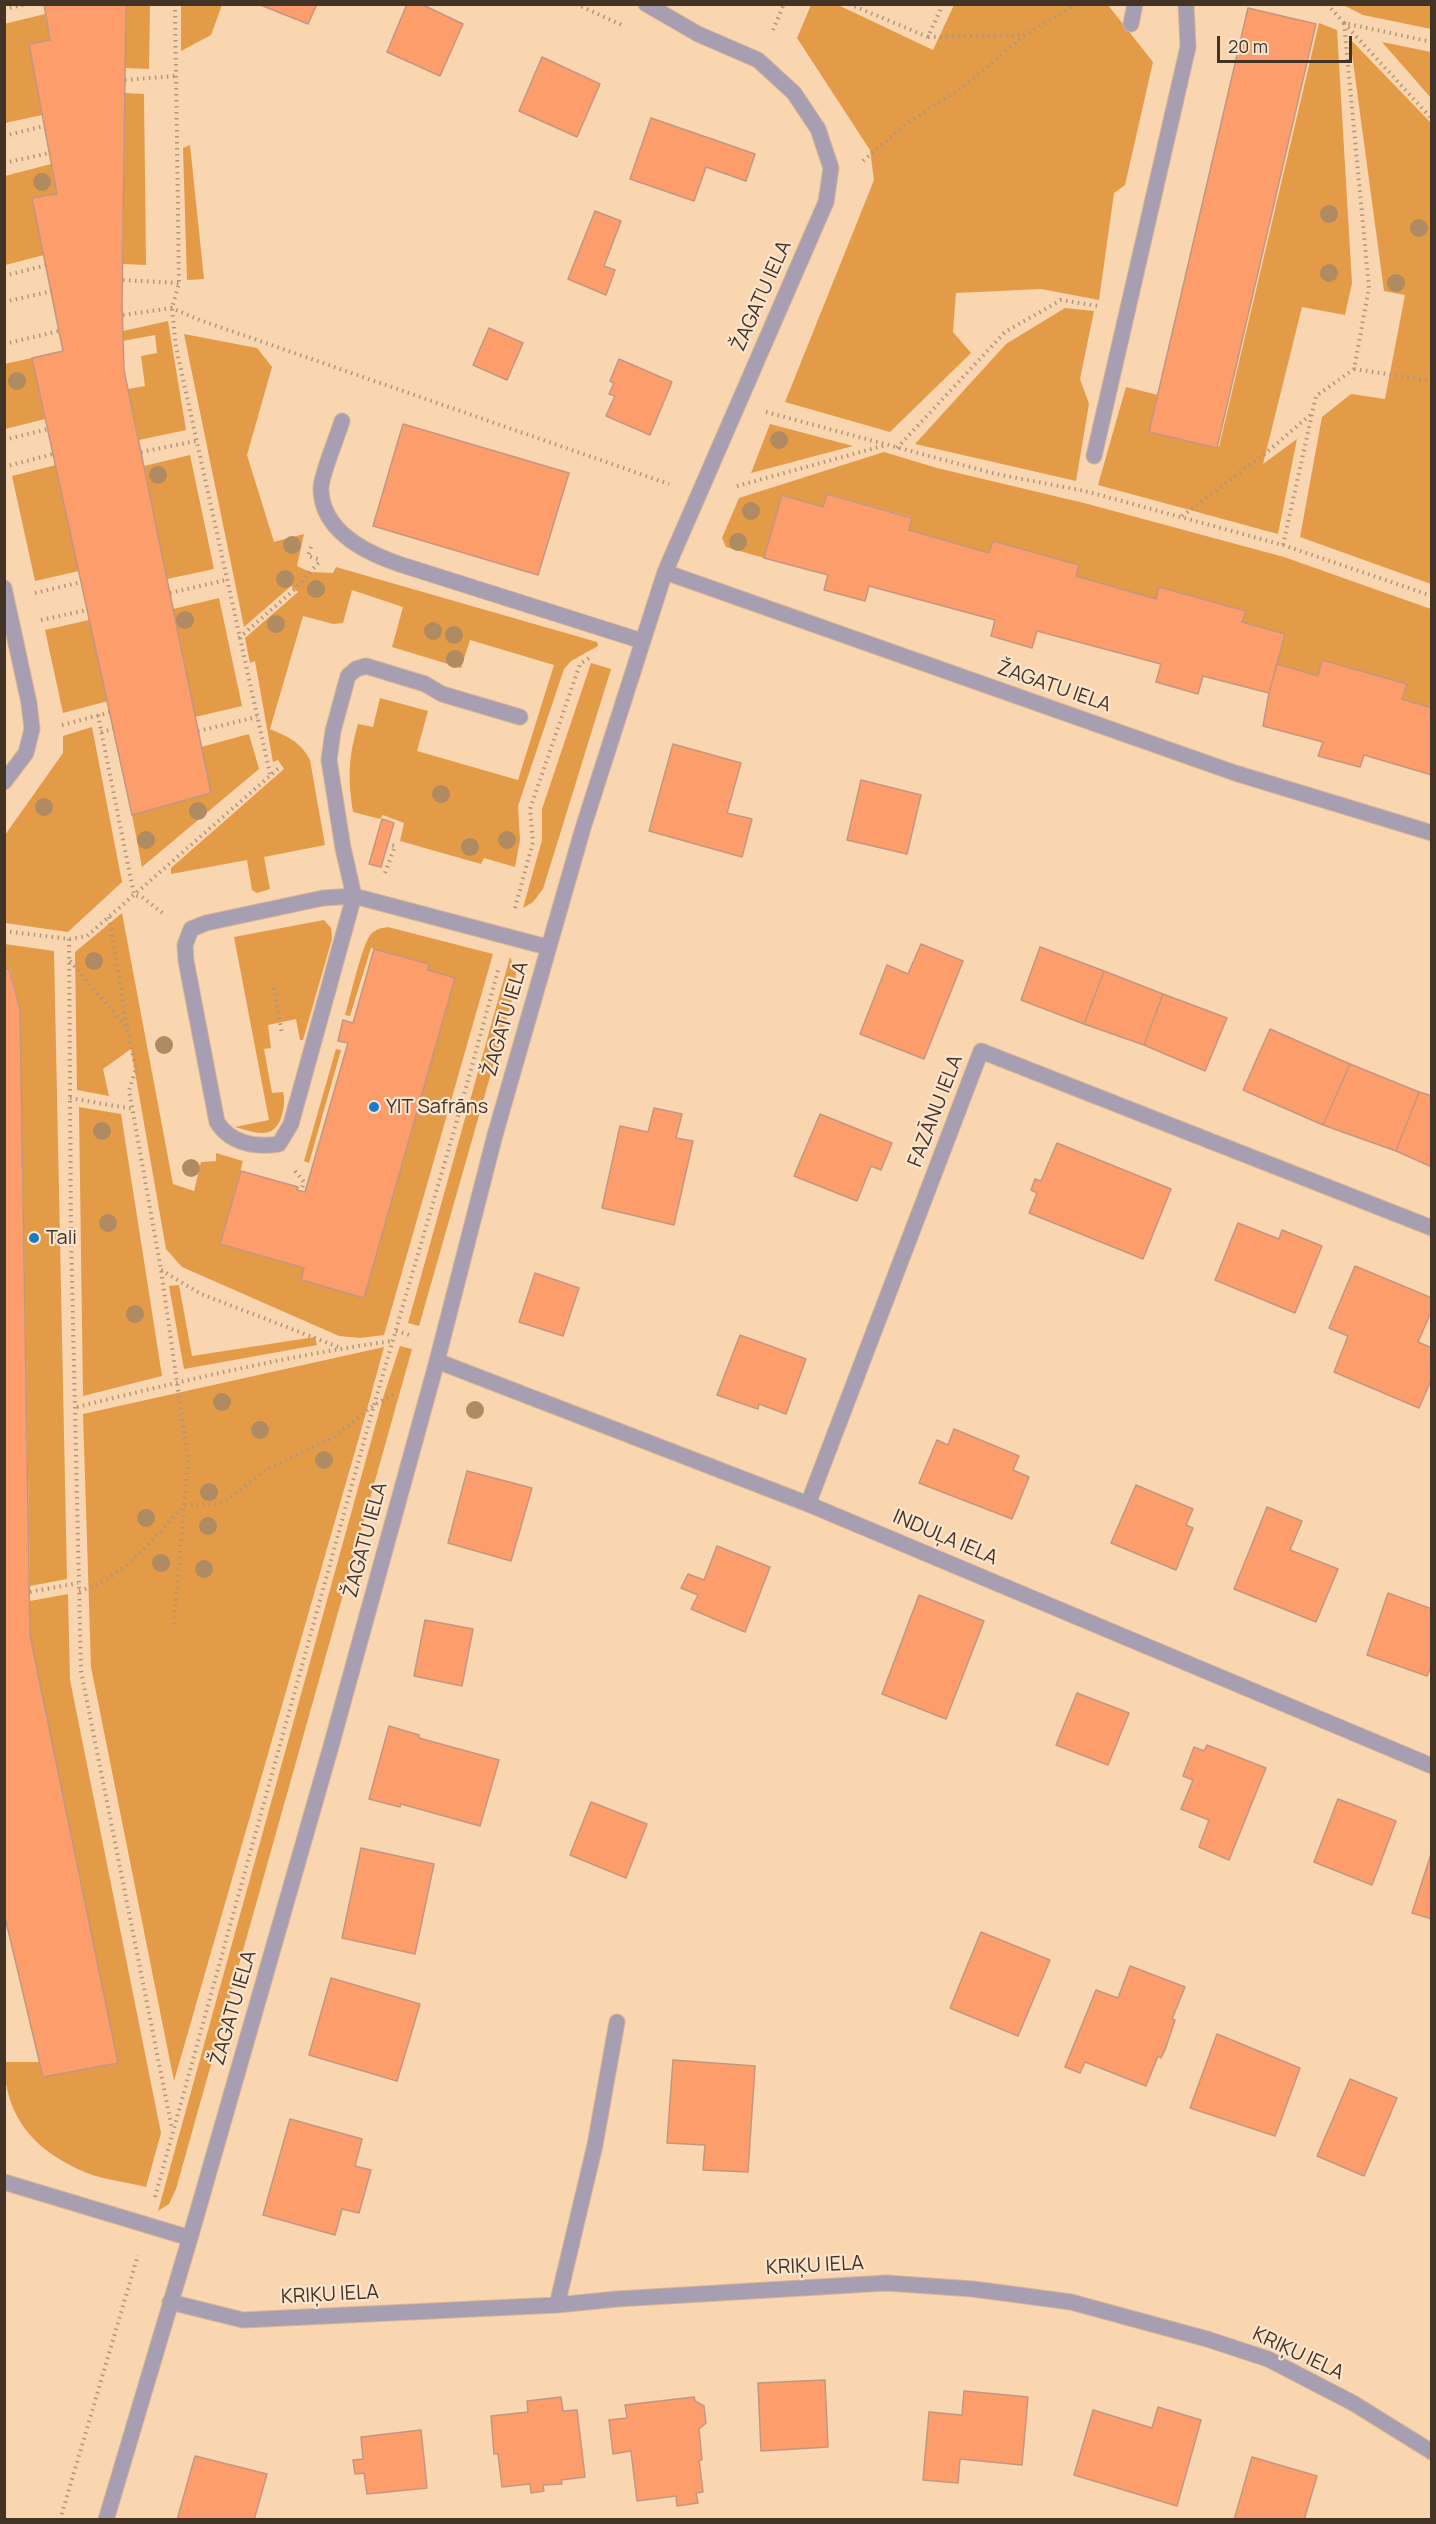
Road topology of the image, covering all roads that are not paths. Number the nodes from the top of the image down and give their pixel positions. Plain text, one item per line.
1 (646, 4) edge
2 (1135, 4) edge
3 (1185, 4) edge
4 (1131, 24) dead end
5 (342, 421) dead end
6 (1094, 456) dead end
7 (664, 572) junction
8 (4, 588) edge
9 (642, 641) junction
10 (520, 717) dead end
11 (4, 783) edge
12 (1431, 833) edge
13 (354, 896) junction
14 (547, 947) junction
15 (1431, 1228) edge
16 (437, 1361) junction
17 (808, 1503) junction
18 (1431, 1766) edge
19 (617, 2022) dead end
20 (4, 2182) edge
21 (190, 2238) junction
22 (170, 2302) junction
23 (557, 2305) junction
24 (1431, 2452) edge
25 (106, 2520) edge

1 - 7 street, ŽAGATU IELA
2 - 4 street
3 - 6 street
5 - 9 street
7 - 9 street, ŽAGATU IELA
7 - 12 street, ŽAGATU IELA
8 - 11 street
9 - 14 street, ŽAGATU IELA
10 - 13 street
13 - 13 street
13 - 14 street
14 - 16 street, ŽAGATU IELA
15 - 17 street, FAZĀNU IELA
16 - 17 street, INDUĻA IELA
16 - 21 street, ŽAGATU IELA
17 - 18 street, INDUĻA IELA
19 - 23 street
20 - 21 street
21 - 22 street, ŽAGATU IELA
22 - 23 street, KRIĶU IELA
22 - 25 street, ŽAGATU IELA
23 - 24 street, KRIĶU IELA

